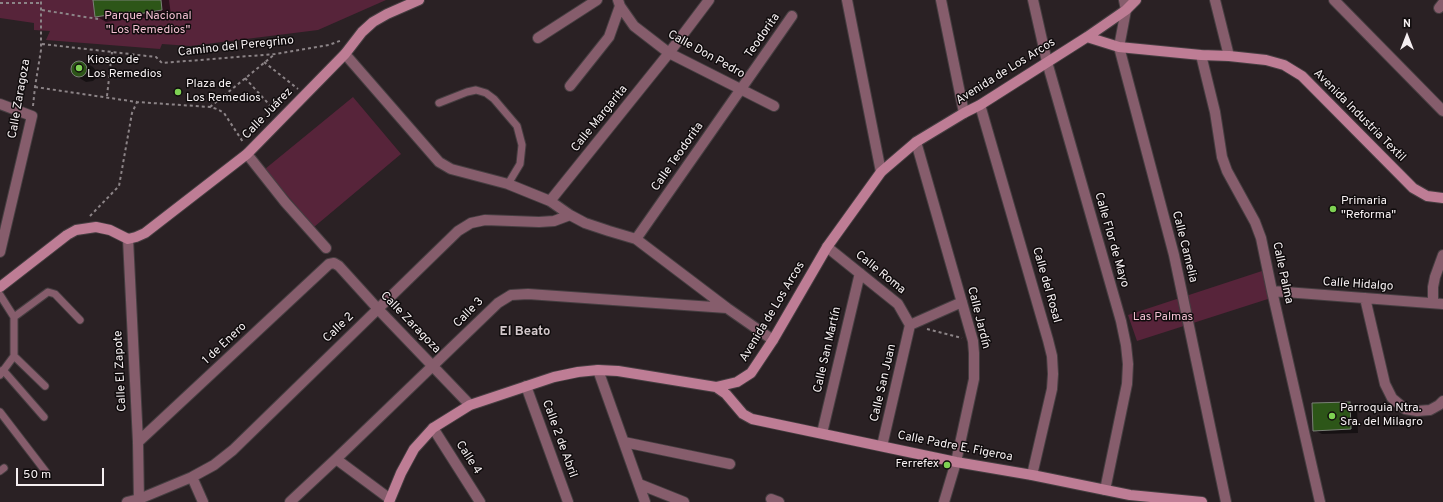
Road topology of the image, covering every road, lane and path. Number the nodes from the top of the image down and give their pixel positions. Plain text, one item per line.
1 (41, 0) edge
2 (419, 0) edge
3 (597, 0) edge
4 (709, 0) edge
5 (847, 0) edge
6 (941, 0) edge
7 (1033, 0) edge
8 (1136, 0) edge
9 (1215, 0) edge
10 (1334, 0) edge
11 (0, 3) edge
12 (41, 3) junction
13 (619, 3) edge
14 (1125, 5) edge
15 (42, 10) junction
16 (792, 16) dead end
17 (98, 19) dead end
18 (346, 36) dead end
19 (1087, 37) junction
20 (538, 38) dead end
21 (42, 44) junction
22 (1119, 47) junction
23 (112, 52) junction
24 (669, 52) junction
25 (275, 54) junction
26 (345, 54) junction
27 (1201, 55) junction
28 (1229, 56) junction
29 (264, 62) junction
30 (1047, 62) junction
31 (245, 78) junction
32 (35, 86) junction
33 (570, 86) dead end
34 (741, 90) junction
35 (305, 94) junction
36 (107, 97) junction
37 (137, 102) junction
38 (439, 102) dead end
39 (0, 104) edge
40 (980, 105) junction
41 (774, 106) dead end
42 (210, 107) junction
43 (1443, 111) edge
44 (964, 113) junction
45 (32, 116) junction
46 (282, 118) junction
47 (916, 142) junction
48 (248, 153) junction
49 (882, 172) junction
50 (508, 184) junction
51 (1443, 198) edge
52 (550, 201) junction
53 (570, 216) junction
54 (76, 230) junction
55 (636, 238) junction
56 (128, 239) junction
57 (827, 247) junction
58 (326, 248) dead end
59 (0, 252) edge
60 (1443, 255) edge
61 (329, 264) joint
62 (860, 273) junction
63 (0, 287) edge
64 (1272, 291) junction
65 (0, 295) edge
66 (1365, 298) junction
67 (962, 302) junction
68 (1438, 303) edge
69 (727, 308) junction
70 (378, 309) junction
71 (14, 317) junction
72 (80, 320) dead end
73 (910, 325) junction
74 (773, 340) junction
75 (973, 341) junction
76 (14, 356) junction
77 (434, 366) junction
78 (598, 370) junction
79 (2, 373) edge
80 (45, 386) dead end
81 (526, 386) junction
82 (716, 387) junction
83 (1443, 400) edge
84 (470, 405) junction
85 (0, 412) edge
86 (44, 417) dead end
87 (433, 428) junction
88 (822, 433) junction
89 (138, 442) junction
90 (624, 442) junction
91 (882, 446) junction
92 (336, 459) junction
93 (956, 462) junction
94 (730, 464) dead end
95 (46, 472) dead end
96 (1032, 475) junction
97 (192, 477) junction
98 (639, 484) junction
99 (1105, 490) junction
100 (1130, 498) edge
101 (139, 501) edge
102 (389, 501) edge
103 (127, 502) edge
104 (203, 502) edge
105 (290, 502) edge
106 (480, 502) edge
107 (568, 502) edge
108 (645, 502) edge
109 (684, 502) edge
110 (944, 502) edge
111 (1202, 502) edge
112 (1226, 502) edge
113 (1320, 502) edge

1 - 12 path, Calle Zaragoza
2 - 26 main road, Calle Juárez
3 - 20 street
4 - 24 street, Calle Margarita
5 - 49 street
6 - 44 street
7 - 30 street, Calle Flor de Mayo
8 - 14 main road, Avenida de Los Arcos
9 - 28 street
10 - 43 street
11 - 12 path
12 - 15 path, Calle Zaragoza
13 - 24 street, Calle Don Pedro
13 - 33 street
14 - 19 main road, Avenida de Los Arcos
14 - 22 street, Calle Camelia
15 - 17 path
15 - 21 path, Calle Zaragoza
16 - 34 street, Teodorita
18 - 25 path, Camino del Peregrino
19 - 22 main road, Avenida Industria Textil
19 - 30 main road, Avenida de Los Arcos
21 - 23 path, Camino del Peregrino
21 - 32 path, Calle Zaragoza
22 - 27 main road, Avenida Industria Textil
22 - 112 street, Calle Camelia
23 - 25 path, Camino del Peregrino
23 - 36 path
24 - 34 street, Calle Don Pedro
24 - 52 street, Calle Margarita
25 - 29 path
26 - 35 main road, Calle Juárez
26 - 50 street
27 - 28 main road, Avenida Industria Textil
27 - 64 street, Calle Palma
28 - 51 main road, Avenida Industria Textil
29 - 31 path
29 - 35 path
30 - 40 main road, Avenida de Los Arcos
30 - 99 street, Calle Flor de Mayo
31 - 42 path
31 - 46 path
32 - 36 path
32 - 45 path, Calle Zaragoza
34 - 41 street, Calle Don Pedro
34 - 55 street, Calle Teodorita
35 - 46 main road, Calle Juárez
36 - 37 path
37 - 42 path
37 - 54 path
38 - 50 lane
39 - 45 street
40 - 44 main road, Avenida de Los Arcos
40 - 96 street, Calle del Rosal
42 - 48 path
44 - 47 main road, Avenida de Los Arcos
45 - 59 street, Calle Zaragoza
46 - 48 main road, Calle Juárez
47 - 49 main road, Avenida de Los Arcos
47 - 67 street, Calle Jardín
48 - 56 main road, Calle Juárez
48 - 58 street
49 - 57 main road, Avenida de Los Arcos
50 - 52 street
52 - 53 street
53 - 55 street
53 - 70 street, Calle 2
54 - 56 main road
54 - 63 main road
55 - 69 street
56 - 89 street, Calle El Zapote
57 - 62 street, Calle Roma
57 - 74 main road, Avenida de Los Arcos
60 - 68 street
61 - 70 street, Calle Zaragoza
61 - 89 street, 1 de Enero
62 - 73 street, Calle Roma
62 - 88 street, Calle San Martín
64 - 66 street, Calle Hidalgo
64 - 113 street, Calle Palma
65 - 71 lane
66 - 68 street, Calle Hidalgo
66 - 83 street
67 - 73 street
67 - 75 street, Calle Jardín
69 - 74 street
69 - 77 street, Calle 3
70 - 77 street, Calle Zaragoza
70 - 97 street, Calle 2
71 - 72 lane
71 - 76 lane
73 - 75 path
73 - 91 street, Calle San Juan
74 - 82 main road, Avenida de Los Arcos
75 - 93 street, Calle Jardín
76 - 79 lane
76 - 80 lane
77 - 84 street, Calle Zaragoza
77 - 92 street, Calle 3
78 - 81 main road, Avenida de Los Arcos
78 - 82 main road, Avenida de Los Arcos
78 - 90 street
79 - 86 lane
81 - 84 main road, Avenida de Los Arcos
81 - 107 street, Calle 2 de Abril
82 - 88 main road, Calle Padre E. Figeroa
84 - 87 main road, Avenida de Los Arcos
85 - 95 lane
87 - 102 main road, Avenida de Los Arcos
87 - 106 street, Calle 4
88 - 91 main road, Calle Padre E. Figeroa
89 - 101 street, Calle El Zapote
90 - 94 street
90 - 98 street
91 - 93 main road, Calle Padre E. Figeroa
92 - 102 street
92 - 105 street, Calle 3
93 - 96 main road, Calle Padre E. Figeroa
93 - 110 street, Calle Jardín
96 - 99 main road, Calle Padre E. Figeroa
97 - 101 street, Calle 2
97 - 104 street
98 - 108 street
98 - 109 street
99 - 100 main road, Calle Padre E. Figeroa
100 - 111 main road, Calle Padre E. Figeroa
101 - 103 street, Calle 2

